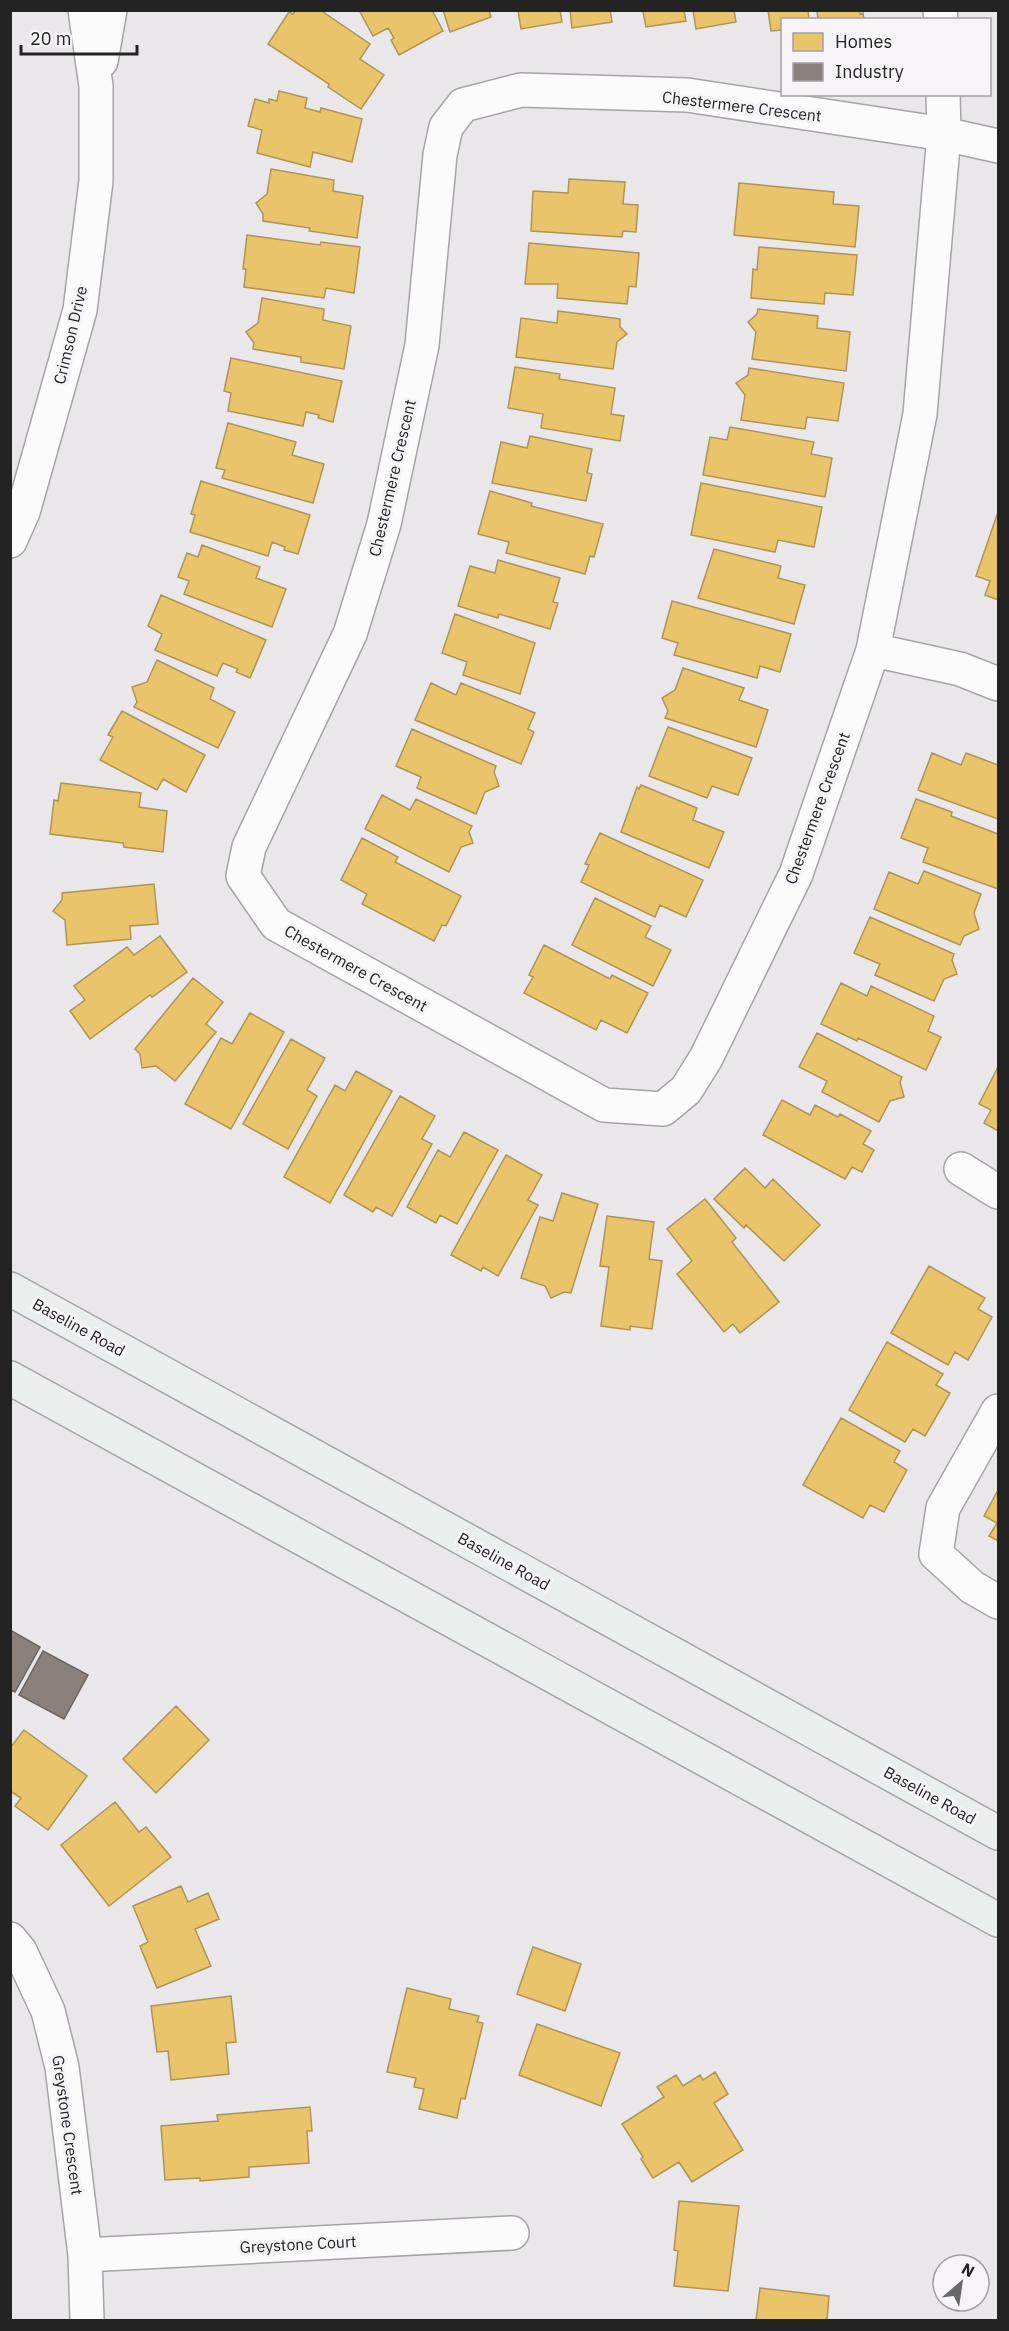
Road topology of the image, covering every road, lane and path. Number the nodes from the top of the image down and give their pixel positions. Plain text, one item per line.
1 (85, 10) edge
2 (110, 10) edge
3 (96, 86) junction
4 (943, 96) edge
5 (944, 134) junction
6 (999, 146) edge
7 (10, 542) edge
8 (873, 650) junction
9 (999, 684) edge
10 (961, 1169) dead end
11 (999, 1192) edge
12 (10, 1279) edge
13 (23, 1296) edge
14 (10, 1378) edge
15 (999, 1411) edge
16 (999, 1602) edge
17 (999, 1833) edge
18 (999, 1920) edge
19 (10, 1939) edge
20 (512, 2233) dead end
21 (85, 2255) junction
22 (87, 2320) edge

1 - 3 street, Crimson Drive
2 - 3 street, Crimson Drive
3 - 7 street, Crimson Drive
4 - 5 street, Chestermere Crescent
5 - 6 street
5 - 8 street, Chestermere Crescent
5 - 8 street, Chestermere Crescent
8 - 9 street
10 - 11 street
12 - 13 main road, Baseline Road
13 - 17 main road, Baseline Road
14 - 18 main road
15 - 16 street
19 - 21 street, Greystone Crescent
20 - 21 street, Greystone Court
21 - 22 street, Greystone Crescent

